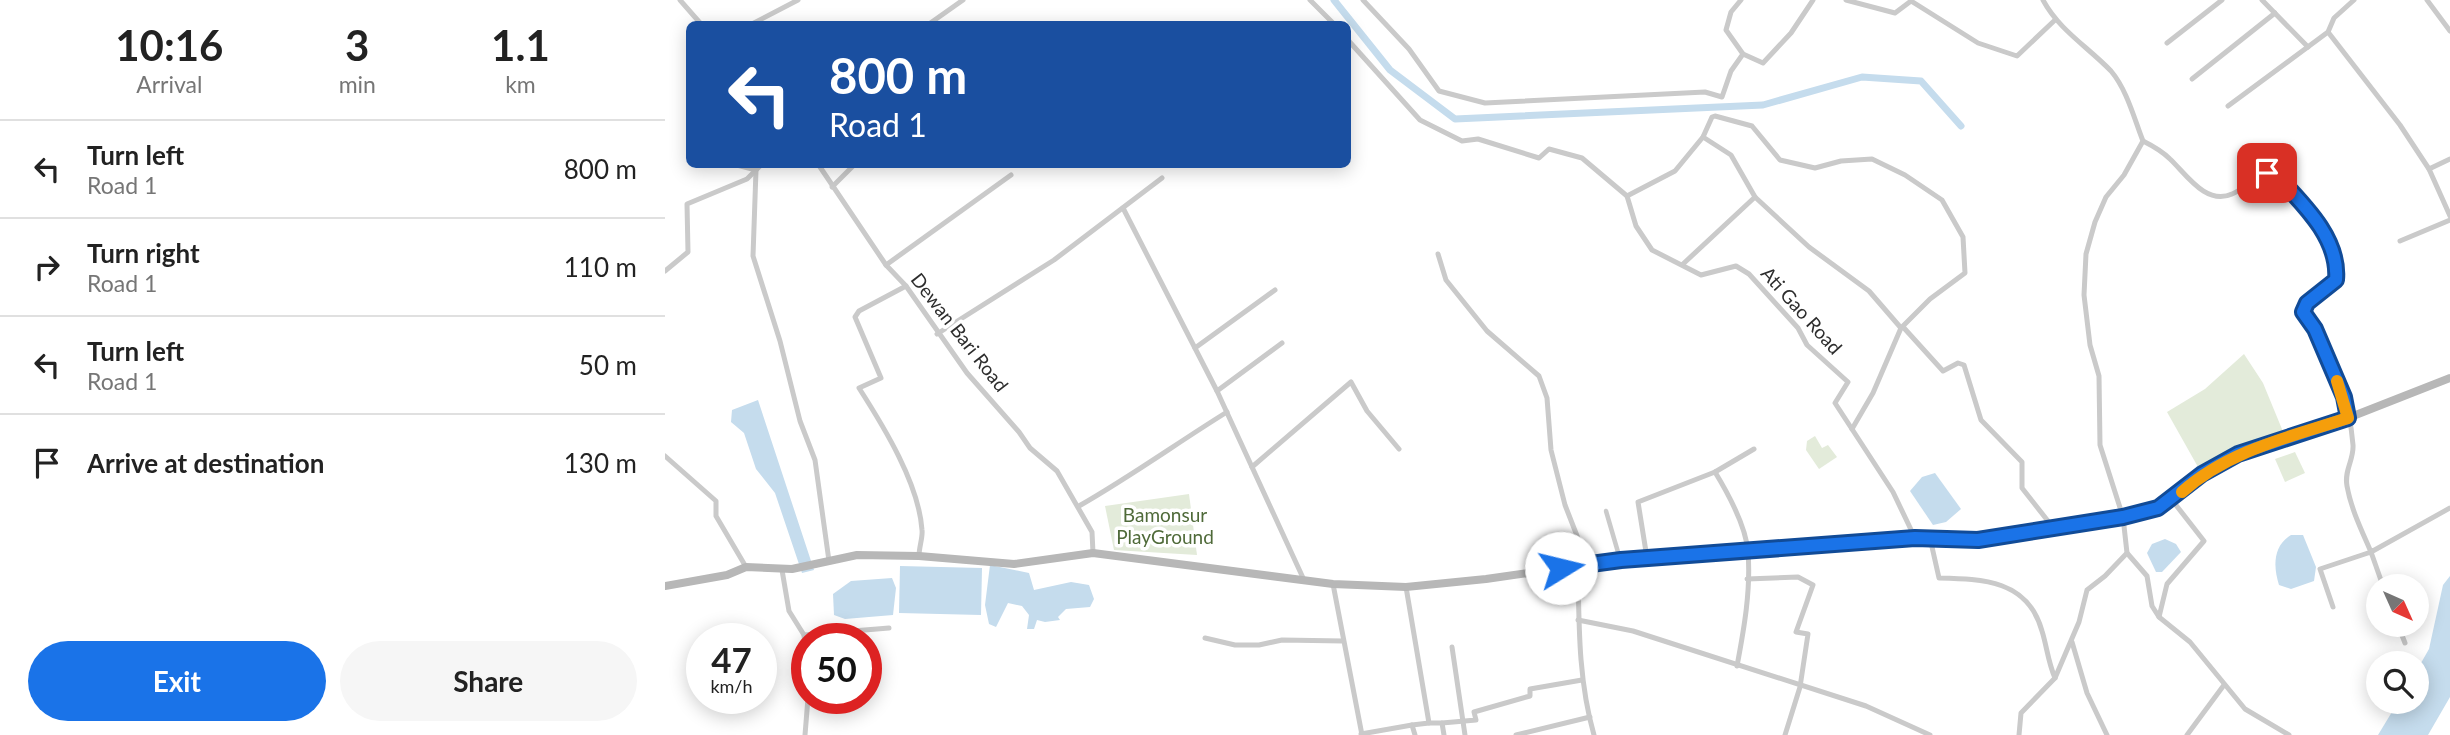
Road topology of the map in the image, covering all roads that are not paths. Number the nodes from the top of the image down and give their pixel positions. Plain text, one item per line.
1 (681, 0) edge
2 (798, 0) edge
3 (963, 0) edge
4 (1310, 0) edge
5 (1363, 0) edge
6 (1741, 0) edge
7 (1813, 0) edge
8 (1846, 0) edge
9 (2043, 0) edge
10 (2222, 0) edge
11 (2262, 0) edge
12 (2354, 0) edge
13 (2427, 0) edge
14 (2275, 13) junction
15 (2055, 20) junction
16 (698, 21) edge
17 (759, 21) edge
18 (933, 21) edge
19 (1331, 21) edge
20 (2450, 31) edge
21 (2328, 32) junction
22 (2167, 43) dead end
23 (1351, 44) edge
24 (2308, 47) junction
25 (1743, 54) junction
26 (2192, 79) dead end
27 (2228, 106) dead end
28 (1703, 137) junction
29 (2143, 141) junction
30 (2450, 159) edge
31 (748, 168) edge
32 (820, 168) edge
33 (851, 168) edge
34 (2429, 169) junction
35 (756, 170) junction
36 (1011, 176) dead end
37 (1162, 178) dead end
38 (832, 187) junction
39 (1627, 196) junction
40 (1755, 197) junction
41 (1123, 208) junction
42 (2450, 218) edge
43 (2400, 241) dead end
44 (1438, 254) dead end
45 (1683, 264) junction
46 (886, 265) junction
47 (665, 271) edge
48 (906, 286) junction
49 (1275, 290) dead end
50 (1903, 328) junction
51 (937, 334) junction
52 (1282, 343) dead end
53 (1195, 348) junction
54 (2450, 378) edge
55 (1217, 391) junction
56 (1227, 412) junction
57 (2348, 418) junction
58 (1852, 429) junction
59 (1399, 449) dead end
60 (1754, 449) dead end
61 (665, 456) edge
62 (1252, 467) junction
63 (1716, 472) junction
64 (2172, 500) junction
65 (1079, 506) junction
66 (2450, 508) edge
67 (1606, 511) dead end
68 (2123, 517) junction
69 (2055, 530) junction
70 (1915, 538) junction
71 (1930, 538) junction
72 (1748, 551) junction
73 (2371, 552) junction
74 (1093, 553) junction
75 (2127, 553) junction
76 (919, 556) junction
77 (1647, 558) junction
78 (1621, 560) junction
79 (826, 561) junction
80 (1583, 565) junction
81 (746, 567) junction
82 (782, 570) junction
83 (2379, 574) edge
84 (1747, 579) junction
85 (1304, 580) junction
86 (1333, 584) junction
87 (665, 586) edge
88 (1406, 587) junction
89 (2333, 607) dead end
90 (2159, 617) junction
91 (1578, 620) junction
92 (796, 623) edge
93 (889, 628) dead end
94 (882, 629) edge
95 (2402, 637) edge
96 (1205, 638) dead end
97 (1343, 641) junction
98 (2072, 642) junction
99 (2405, 643) dead end
100 (1452, 647) dead end
101 (1737, 666) junction
102 (2055, 678) junction
103 (1582, 680) junction
104 (2224, 685) junction
105 (1800, 687) junction
106 (807, 714) edge
107 (1590, 717) junction
108 (1464, 721) junction
109 (1429, 723) junction
110 (1442, 723) junction
111 (1412, 725) junction
112 (1361, 734) edge
113 (805, 735) edge
114 (1415, 735) edge
115 (1444, 735) edge
116 (1465, 735) edge
117 (1516, 735) edge
118 (1594, 735) edge
119 (1785, 735) edge
120 (1930, 735) edge
121 (2019, 735) edge
122 (2107, 735) edge
123 (2187, 735) edge
124 (2289, 735) edge

1 - 16 street
2 - 17 street
3 - 18 street
4 - 19 street
5 - 25 street
6 - 25 street
7 - 25 street
8 - 15 street
9 - 15 street
10 - 22 street
11 - 14 street
12 - 21 street
13 - 20 street
14 - 24 street
14 - 26 street
15 - 29 street
21 - 24 street
21 - 34 street
23 - 39 street
24 - 27 street
28 - 39 street
28 - 40 street
28 - 50 street
29 - 57 street
29 - 68 street
30 - 34 street
31 - 35 street
32 - 38 street, Dewan Bari Road
33 - 38 street
34 - 42 street
35 - 47 street
35 - 79 street
36 - 46 street
37 - 41 street
38 - 46 street, Dewan Bari Road
39 - 45 street, Ati Gao Road
40 - 45 street
40 - 50 street
41 - 51 street
41 - 53 street
42 - 43 street
44 - 80 street
45 - 58 street, Ati Gao Road
46 - 48 street, Dewan Bari Road
48 - 51 street, Dewan Bari Road
48 - 76 street
49 - 53 street
50 - 58 street
50 - 69 street
51 - 65 street, Dewan Bari Road
52 - 55 street
53 - 55 street
54 - 57 main road
55 - 56 street
56 - 62 street
56 - 65 street
57 - 64 main road
57 - 73 street
58 - 70 street
59 - 62 street
60 - 63 street
61 - 81 street
62 - 85 street
63 - 72 street
63 - 77 street
64 - 68 main road
64 - 90 street
65 - 74 street, Dewan Bari Road
66 - 73 street
67 - 78 street
68 - 69 main road
68 - 75 street
69 - 71 main road
70 - 71 main road
70 - 72 main road
71 - 102 street
72 - 77 main road
72 - 84 street
73 - 83 street
73 - 89 street
74 - 76 main road
74 - 85 main road
75 - 90 street
75 - 98 street
76 - 79 main road
77 - 78 main road
78 - 80 main road
79 - 82 main road
80 - 88 main road
80 - 91 street
81 - 82 main road
81 - 87 main road
82 - 92 street
84 - 101 street
84 - 105 street
85 - 86 main road
86 - 88 main road
86 - 97 street
88 - 109 street
90 - 104 street
91 - 101 street
91 - 103 street
93 - 94 street
95 - 99 street
96 - 97 street
97 - 112 street
98 - 102 street
98 - 122 street
100 - 108 street
101 - 105 street
102 - 121 street
103 - 107 street
103 - 108 street
104 - 123 street
104 - 124 street
105 - 119 street
105 - 120 street
106 - 113 street
107 - 117 street
107 - 118 street
108 - 110 street
108 - 116 street
109 - 110 street
109 - 111 street
110 - 115 street
111 - 112 street
111 - 114 street

